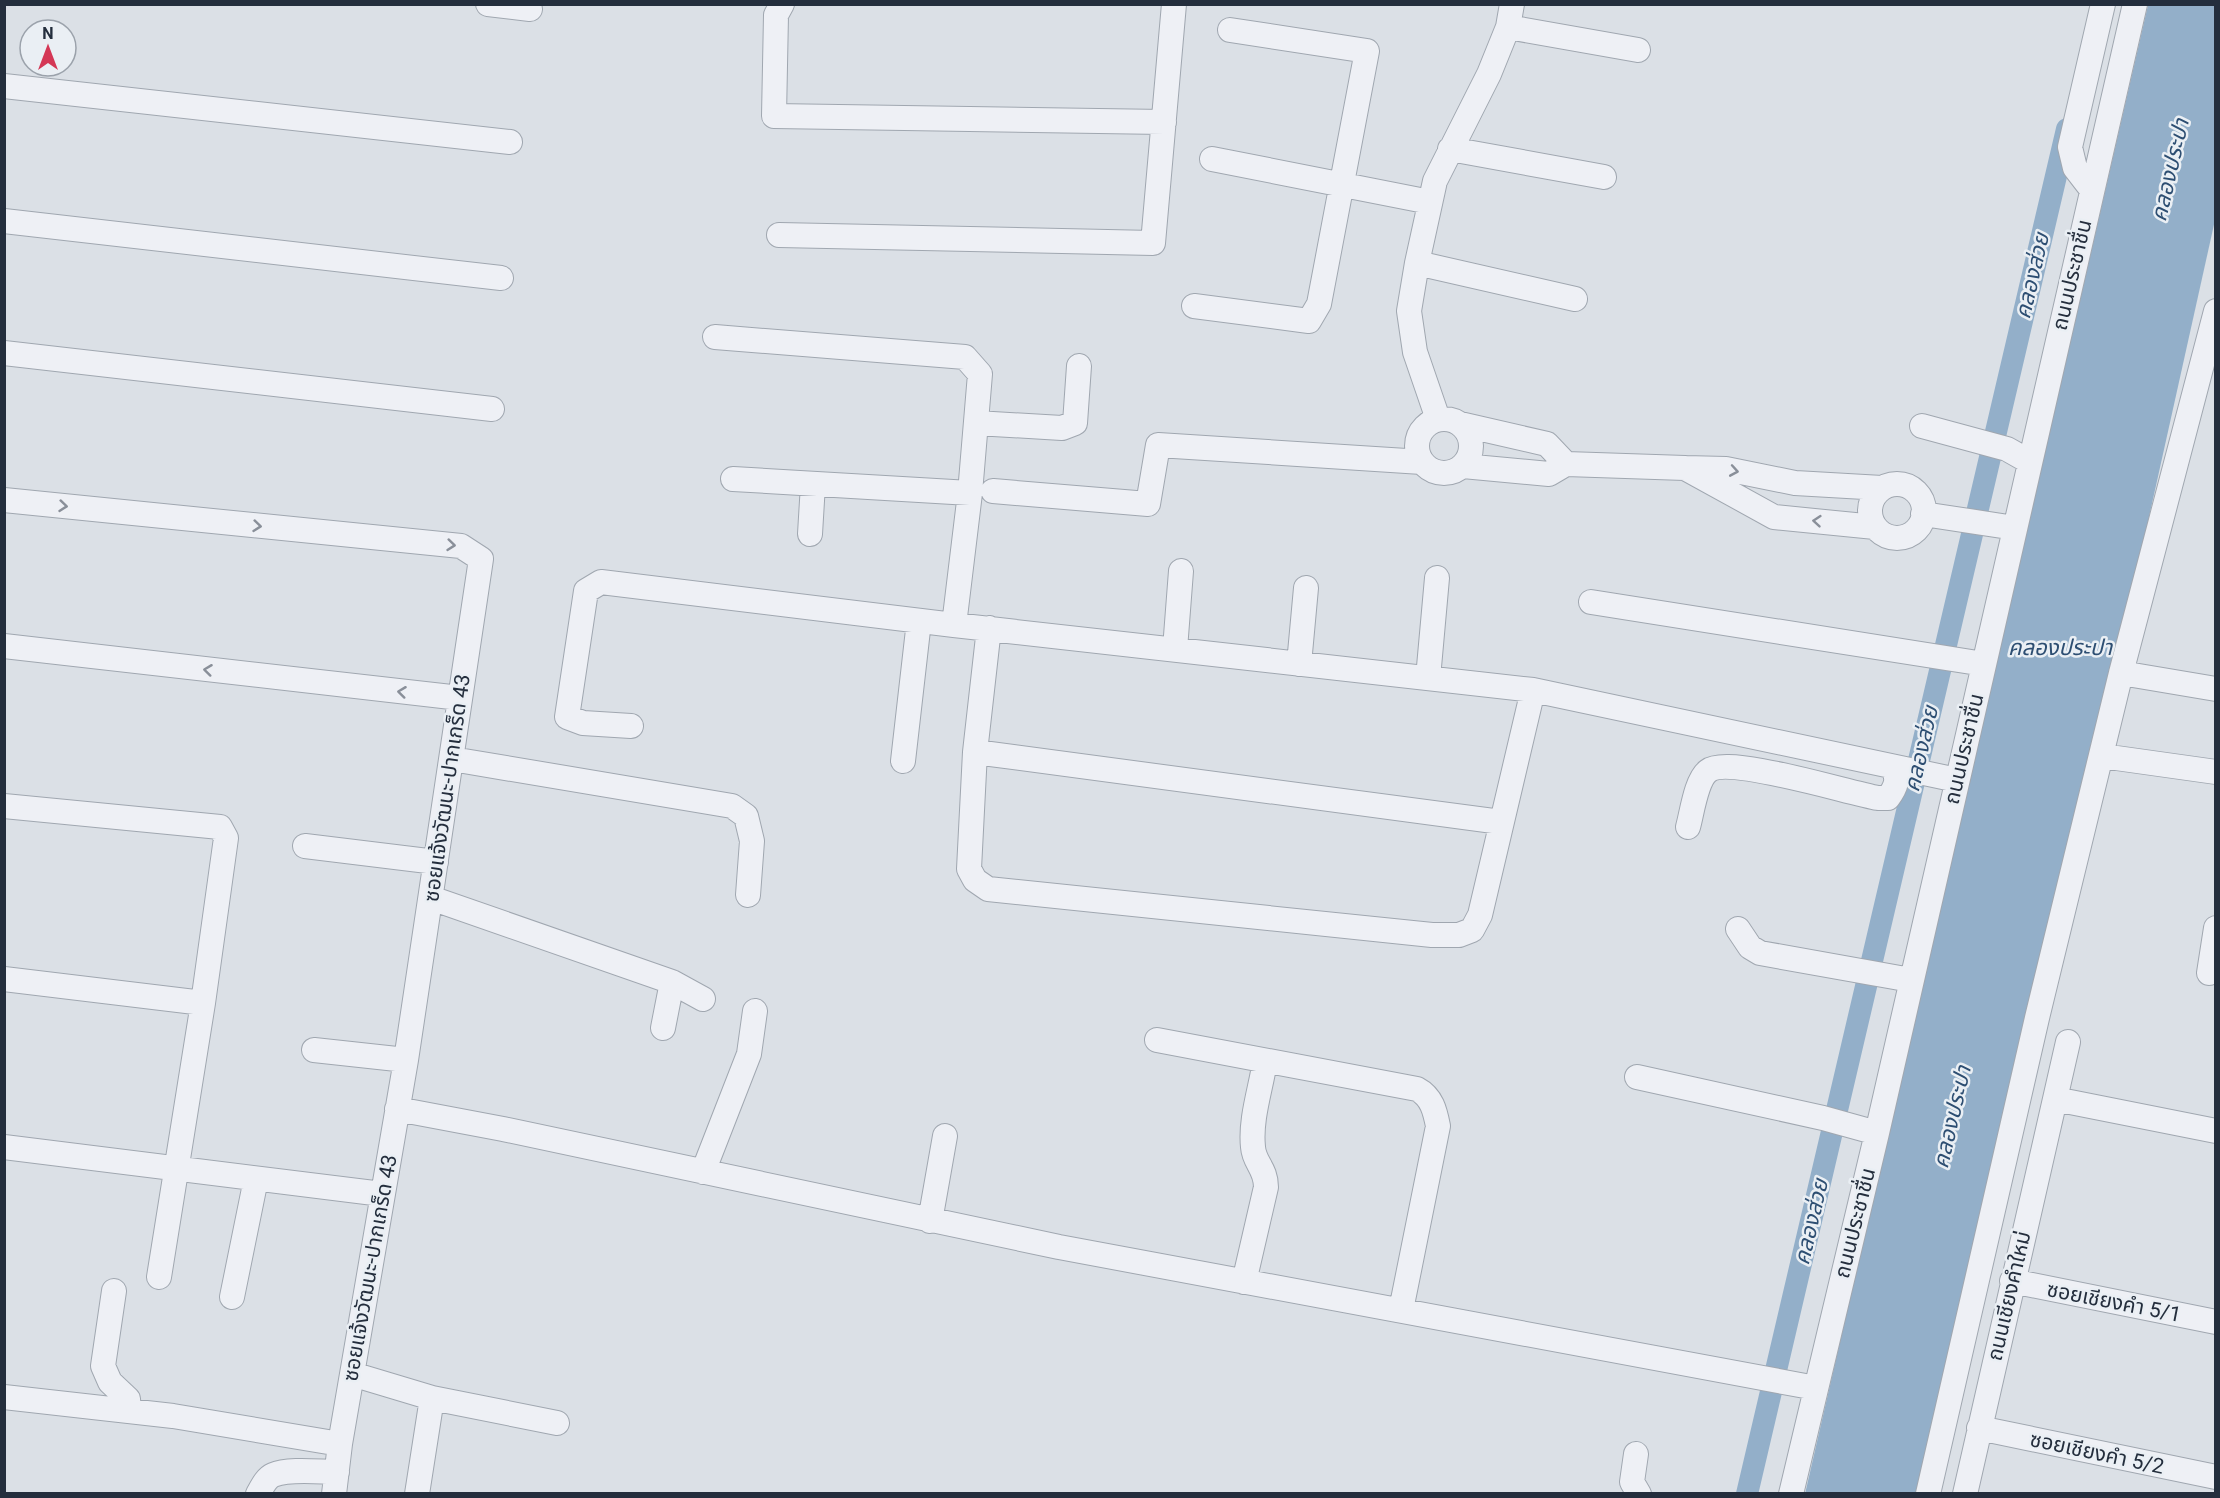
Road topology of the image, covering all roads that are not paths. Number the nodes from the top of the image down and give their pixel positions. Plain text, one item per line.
1 (489, 4) edge
2 (782, 4) edge
3 (1174, 4) edge
4 (2103, 4) edge
5 (2134, 4) edge
6 (530, 9) dead end
7 (1510, 16) edge
8 (1230, 30) dead end
9 (1638, 50) dead end
10 (4, 86) edge
11 (1164, 122) junction
12 (510, 142) dead end
13 (1450, 149) junction
14 (1212, 159) dead end
15 (1604, 177) dead end
16 (1342, 185) junction
17 (2092, 190) junction
18 (1430, 202) junction
19 (4, 221) edge
20 (779, 235) dead end
21 (1417, 263) junction
22 (501, 278) dead end
23 (1575, 299) dead end
24 (1194, 306) dead end
25 (2216, 311) edge
26 (715, 338) dead end
27 (4, 353) edge
28 (1079, 366) dead end
29 (492, 410) dead end
30 (1449, 421) junction
31 (976, 423) junction
32 (1922, 426) dead end
33 (1422, 462) junction
34 (2030, 462) junction
35 (1566, 464) junction
36 (1464, 466) junction
37 (1685, 468) junction
38 (734, 479) dead end
39 (813, 484) junction
40 (1882, 488) junction
41 (982, 492) junction
42 (4, 500) edge
43 (1923, 514) junction
44 (2004, 526) junction
45 (1875, 527) junction
46 (810, 534) dead end
47 (1181, 571) dead end
48 (1437, 578) dead end
49 (1306, 588) dead end
50 (1591, 602) dead end
51 (919, 621) junction
52 (954, 626) junction
53 (989, 628) junction
54 (4, 646) edge
55 (1175, 649) junction
56 (1973, 662) junction
57 (1299, 664) junction
58 (2121, 673) junction
59 (1428, 678) junction
60 (2216, 689) edge
61 (1533, 690) junction
62 (460, 699) junction
63 (630, 726) dead end
64 (975, 752) junction
65 (2102, 756) junction
66 (452, 759) junction
67 (903, 761) dead end
68 (1895, 768) junction
69 (2216, 772) edge
70 (1946, 778) junction
71 (4, 806) edge
72 (1501, 822) junction
73 (1688, 827) dead end
74 (305, 846) dead end
75 (436, 862) junction
76 (748, 895) dead end
77 (431, 898) junction
78 (2216, 928) edge
79 (1738, 929) dead end
80 (2209, 973) dead end
81 (4, 979) edge
82 (1901, 979) junction
83 (672, 982) junction
84 (703, 999) dead end
85 (203, 1003) junction
86 (755, 1011) dead end
87 (663, 1028) dead end
88 (1157, 1040) dead end
89 (2068, 1042) dead end
90 (314, 1050) dead end
91 (406, 1060) junction
92 (1265, 1061) junction
93 (1637, 1077) dead end
94 (2055, 1099) junction
95 (397, 1109) junction
96 (1866, 1130) junction
97 (2216, 1131) edge
98 (945, 1136) dead end
99 (4, 1147) edge
100 (175, 1168) junction
101 (703, 1172) junction
102 (256, 1179) junction
103 (382, 1194) junction
104 (930, 1221) junction
105 (159, 1277) dead end
106 (2012, 1281) junction
107 (1244, 1282) junction
108 (114, 1291) dead end
109 (232, 1297) dead end
110 (1401, 1310) junction
111 (2216, 1322) edge
112 (351, 1374) junction
113 (1805, 1386) junction
114 (4, 1397) edge
115 (432, 1398) junction
116 (129, 1411) junction
117 (557, 1423) dead end
118 (1979, 1428) junction
119 (340, 1444) junction
120 (1636, 1454) dead end
121 (2216, 1477) edge
122 (337, 1488) edge
123 (258, 1494) edge
124 (417, 1494) edge
125 (1639, 1494) edge
126 (1791, 1494) edge
127 (1928, 1494) edge
128 (1965, 1494) edge

1 - 6 street
2 - 11 street
3 - 11 street
4 - 17 street
5 - 17 street, ถนนประชาชื่น
7 - 9 street
7 - 13 street
8 - 16 street
10 - 12 street
11 - 20 street
13 - 15 street
13 - 18 street
14 - 16 street
16 - 18 street
16 - 24 street
17 - 34 street, ถนนประชาชื่น
18 - 21 street
19 - 22 street
21 - 23 street
21 - 30 street
25 - 58 street
26 - 31 street
27 - 29 street
28 - 31 street
30 - 33 street
30 - 35 street
30 - 36 street
31 - 41 street
32 - 34 street
33 - 36 street
33 - 41 street
34 - 44 street, ถนนประชาชื่น
35 - 36 street
35 - 37 street
37 -> 40 street
45 -> 37 street
38 - 39 street
39 - 41 street
39 - 46 street
40 - 43 street
40 - 45 street
41 - 52 street
42 -> 62 street, ซอยแจ้งวัฒนะ-ปากเกร็ด 43
43 - 44 street
43 - 45 street
44 - 56 street, ถนนประชาชื่น
47 - 55 street
48 - 59 street
49 - 57 street
50 - 56 street
51 - 52 street
51 - 63 street
51 - 67 street
52 - 53 street
53 - 55 street
53 - 64 street
62 -> 54 street
55 - 57 street
56 - 70 street, ถนนประชาชื่น
57 - 59 street
58 - 60 street
58 - 65 street
59 - 61 street
61 - 68 street
61 - 72 street
62 - 66 street, ซอยแจ้งวัฒนะ-ปากเกร็ด 43
64 - 72 street
64 - 72 street
65 - 69 street
65 - 127 street
66 - 75 street, ซอยแจ้งวัฒนะ-ปากเกร็ด 43
66 - 76 street
68 - 70 street
68 - 73 street
70 - 82 street, ถนนประชาชื่น
71 - 85 street
74 - 75 street
75 - 77 street, ซอยแจ้งวัฒนะ-ปากเกร็ด 43
77 - 83 street
77 - 91 street, ซอยแจ้งวัฒนะ-ปากเกร็ด 43
78 - 80 street
79 - 82 street
81 - 85 street
82 - 96 street, ถนนประชาชื่น
83 - 84 street
83 - 87 street
85 - 100 street
86 - 101 street
88 - 92 street
89 - 94 street, ถนนเชียงคำใหม่
90 - 91 street
91 - 95 street, ซอยแจ้งวัฒนะ-ปากเกร็ด 43
92 - 107 street
92 - 110 street
93 - 96 street
94 - 97 street
94 - 106 street, ถนนเชียงคำใหม่
95 - 101 street
95 - 103 street, ซอยแจ้งวัฒนะ-ปากเกร็ด 43
96 - 113 street, ถนนประชาชื่น
98 - 104 street
99 - 100 street
100 - 102 street
100 - 105 street
101 - 104 street
102 - 103 street
102 - 109 street
103 - 112 street, ซอยแจ้งวัฒนะ-ปากเกร็ด 43
104 - 107 street
106 - 111 street, ซอยเชียงคำ 5/1
106 - 118 street, ถนนเชียงคำใหม่
107 - 110 street
108 - 116 street
110 - 113 street
112 - 115 street
112 - 119 street, ซอยแจ้งวัฒนะ-ปากเกร็ด 43
113 - 126 street, ถนนประชาชื่น
114 - 116 street
115 - 117 street
115 - 124 street
116 - 119 street
118 - 121 street, ซอยเชียงคำ 5/2
118 - 128 street, ถนนเชียงคำใหม่
119 - 122 street, ซอยแจ้งวัฒนะ-ปากเกร็ด 43
120 - 125 street
122 - 123 street

